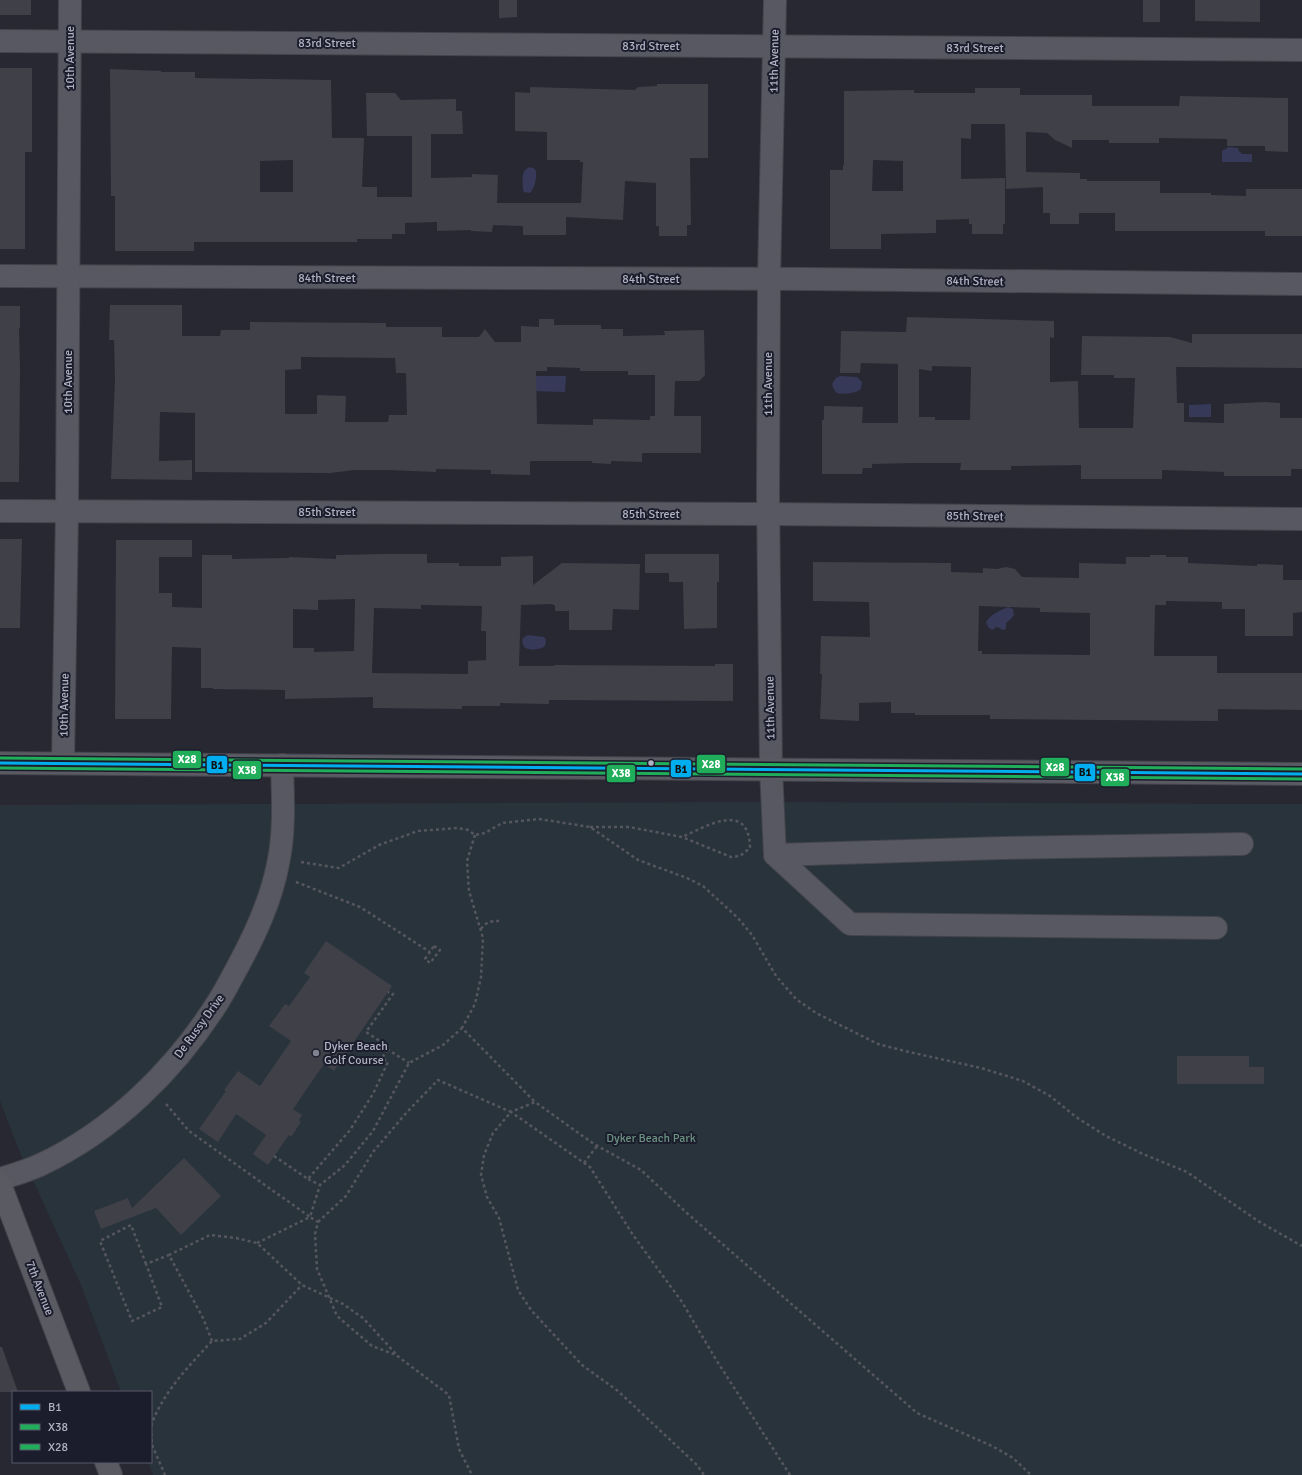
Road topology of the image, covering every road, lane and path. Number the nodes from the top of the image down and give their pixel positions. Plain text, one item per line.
1 (70, 0) edge
2 (775, 0) edge
3 (0, 41) edge
4 (70, 42) junction
5 (774, 46) junction
6 (1302, 50) edge
7 (0, 276) edge
8 (68, 276) junction
9 (769, 279) junction
10 (1302, 284) edge
11 (0, 511) edge
12 (67, 511) junction
13 (768, 514) junction
14 (1302, 519) edge
15 (0, 763) edge
16 (63, 763) junction
17 (282, 765) junction
18 (771, 769) junction
19 (1302, 774) edge
20 (590, 827) junction
21 (475, 835) junction
22 (682, 837) junction
23 (1242, 844) dead end
24 (775, 855) junction
25 (301, 862) dead end
26 (296, 882) dead end
27 (499, 921) dead end
28 (1216, 928) dead end
29 (481, 930) junction
30 (430, 952) junction
31 (388, 992) dead end
32 (462, 1028) junction
33 (387, 1049) junction
34 (409, 1063) junction
35 (535, 1102) junction
36 (166, 1104) dead end
37 (511, 1112) junction
38 (597, 1146) junction
39 (274, 1156) dead end
40 (584, 1163) junction
41 (0, 1179) edge
42 (308, 1179) junction
43 (0, 1184) edge
44 (320, 1185) junction
45 (310, 1217) junction
46 (318, 1222) junction
47 (257, 1243) junction
48 (1302, 1246) edge
49 (168, 1255) junction
50 (146, 1264) junction
51 (302, 1285) junction
52 (329, 1298) junction
53 (212, 1341) junction
54 (396, 1355) junction
55 (79, 1391) edge
56 (152, 1423) edge
57 (152, 1445) edge
58 (106, 1463) edge
59 (111, 1475) edge
60 (165, 1475) edge
61 (472, 1475) edge
62 (704, 1475) edge
63 (790, 1475) edge
64 (1031, 1475) edge

1 - 4 street, 10th Avenue
2 - 5 street, 11th Avenue
3 - 4 street, 83rd Street
4 - 5 street, 83rd Street
4 - 8 street, 10th Avenue
5 - 6 street, 83rd Street
5 - 9 street, 11th Avenue
7 - 8 street, 84th Street
8 - 9 street, 84th Street
8 - 12 street, 10th Avenue
9 - 10 street, 84th Street
9 - 13 street, 11th Avenue
11 - 12 street, 85th Street
12 - 13 street, 85th Street
12 - 16 street, 10th Avenue
13 - 14 street, 85th Street
13 - 18 street, 11th Avenue
15 - 16 main road
16 - 17 main road
17 - 18 main road
17 - 41 street, De Russy Drive
18 - 19 main road
18 - 24 street, 11th Avenue
20 - 21 path
20 - 22 path
20 - 48 path
21 - 25 path
21 - 29 path
22 - 22 path
23 - 24 street
24 - 28 street
26 - 30 path
27 - 29 path
29 - 32 path
30 - 30 path
31 - 33 path
32 - 34 path
32 - 35 path
33 - 34 path
33 - 42 path
34 - 44 path
35 - 37 path
35 - 38 path
36 - 45 path
37 - 40 path
37 - 46 path
37 - 62 path
38 - 40 path
38 - 64 path
39 - 42 path
40 - 63 path
42 - 44 path
43 - 55 main road, 7th Avenue
44 - 45 path
45 - 46 path
45 - 47 path
46 - 52 path
47 - 49 path
47 - 51 path
49 - 50 path
49 - 53 path
50 - 50 path
51 - 52 path
51 - 53 path
52 - 54 path
52 - 54 path
53 - 56 path
54 - 61 path
57 - 60 path
58 - 59 main road

